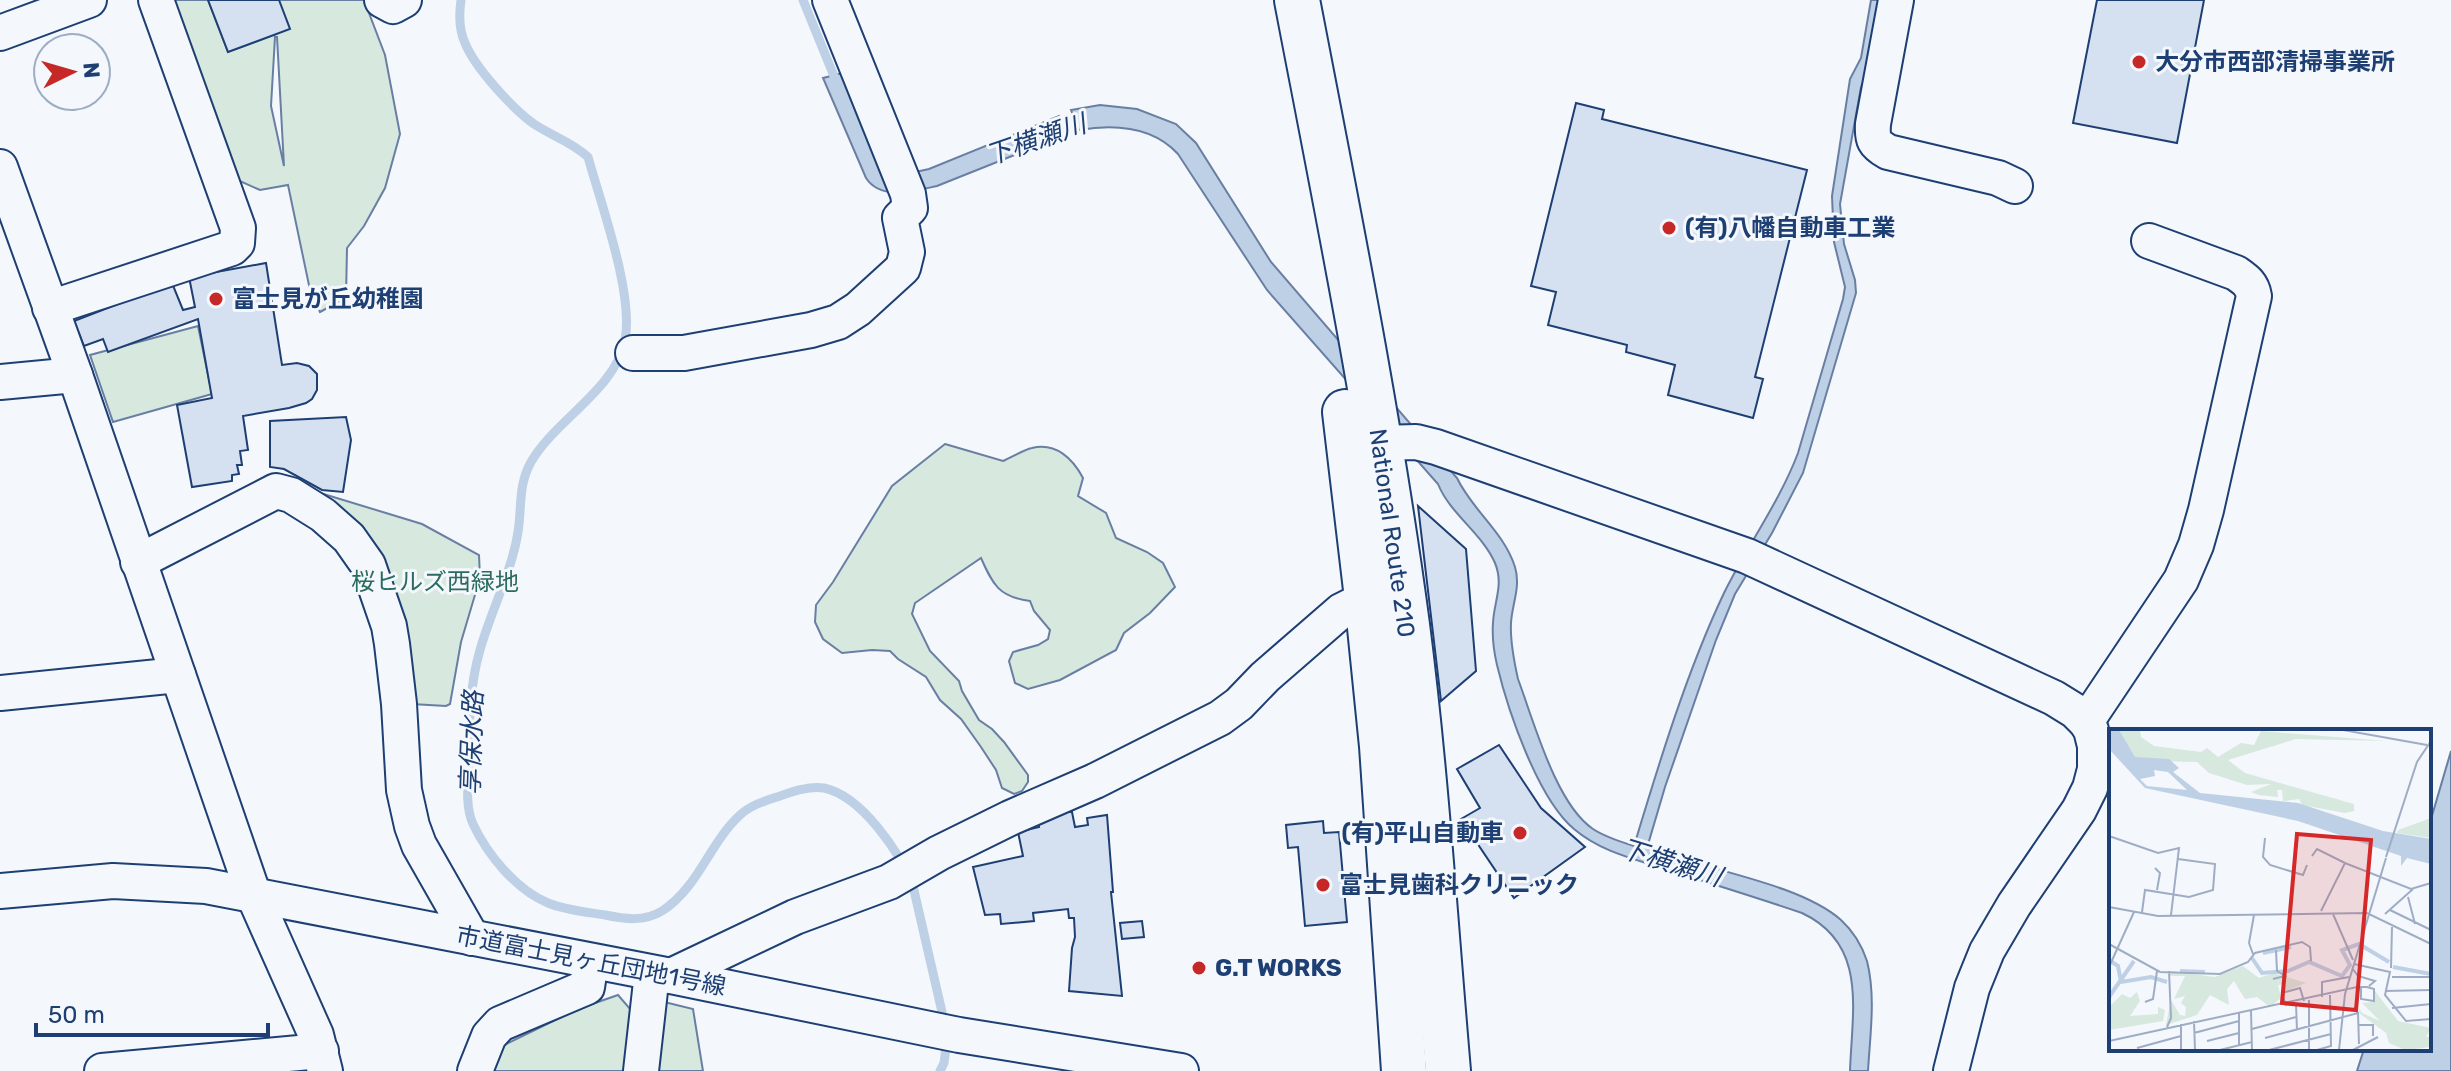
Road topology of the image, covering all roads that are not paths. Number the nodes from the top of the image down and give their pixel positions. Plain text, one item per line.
1 (89, 0) edge
2 (156, 0) edge
3 (382, 0) edge
4 (404, 0) edge
5 (830, 0) edge
6 (1296, 0) edge
7 (1896, 0) edge
8 (0, 33) edge
9 (0, 167) edge
10 (2015, 186) dead end
11 (6, 201) edge
12 (2149, 241) dead end
13 (50, 308) junction
14 (633, 353) dead end
15 (75, 375) junction
16 (0, 382) edge
17 (1379, 443) junction
18 (138, 562) junction
19 (1367, 598) junction
20 (178, 675) junction
21 (0, 693) edge
22 (2086, 722) junction
23 (0, 891) edge
24 (254, 896) junction
25 (472, 938) junction
26 (591, 961) junction
27 (662, 974) junction
28 (323, 1061) edge
29 (102, 1071) edge
30 (475, 1071) edge
31 (641, 1071) edge
32 (1181, 1071) edge
33 (1404, 1071) edge
34 (1448, 1071) edge
35 (1951, 1071) edge

1 - 8 street
2 - 13 street
3 - 4 street
5 - 14 street
6 - 17 highway, National Route 210
6 - 19 highway, National Route 210
7 - 10 street
9 - 11 street
11 - 13 street
12 - 22 street
13 - 15 street
15 - 16 street
15 - 18 street
17 - 22 street
17 - 34 highway, National Route 210
18 - 20 street
18 - 25 street
19 - 27 street
19 - 33 highway, National Route 210
20 - 21 street
20 - 24 street
22 - 35 street
23 - 24 street, 市道富士見ヶ丘団地1号線
24 - 25 street, 市道富士見ヶ丘団地1号線
24 - 28 street
25 - 26 street, 市道富士見ヶ丘団地1号線
26 - 27 street, 市道富士見ヶ丘団地1号線
26 - 30 street
27 - 31 street
27 - 32 street, 市道富士見ヶ丘団地1号線
28 - 29 street

